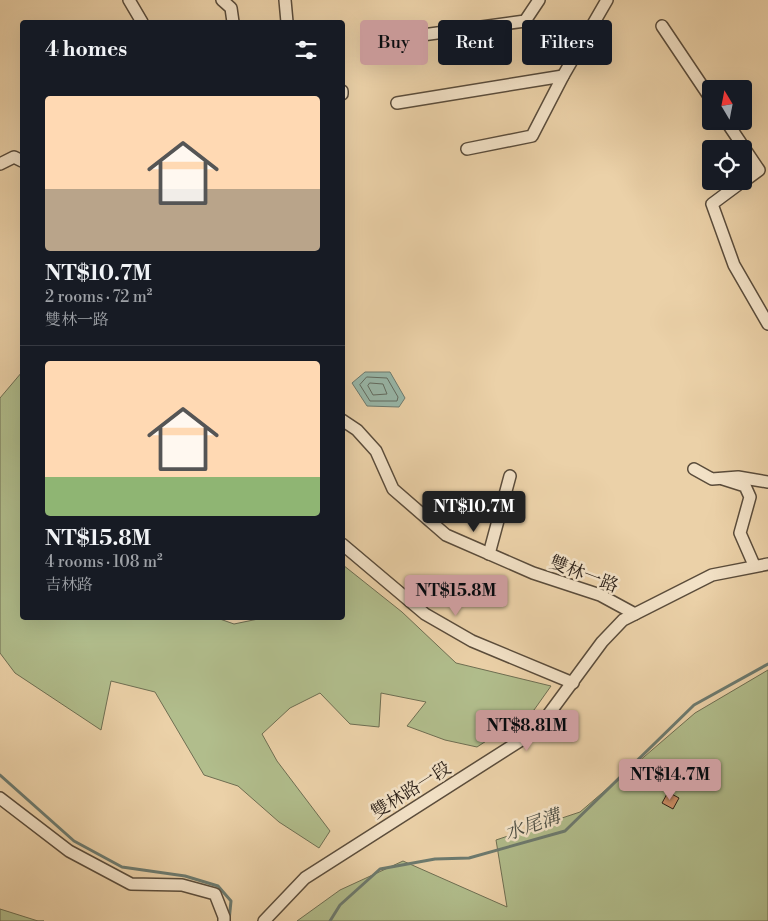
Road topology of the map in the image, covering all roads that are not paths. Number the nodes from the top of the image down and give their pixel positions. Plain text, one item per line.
1 (130, 0) edge
2 (222, 0) edge
3 (285, 0) edge
4 (539, 0) edge
5 (607, 0) edge
6 (141, 20) edge
7 (233, 20) edge
8 (287, 20) edge
9 (662, 26) dead end
10 (428, 34) edge
11 (562, 76) junction
12 (702, 86) edge
13 (397, 103) dead end
14 (467, 149) dead end
15 (20, 159) edge
16 (752, 160) edge
17 (0, 164) edge
18 (752, 175) edge
19 (731, 190) edge
20 (768, 324) edge
21 (345, 423) edge
22 (694, 469) dead end
23 (510, 476) dead end
24 (723, 479) junction
25 (768, 482) edge
26 (345, 547) edge
27 (489, 554) junction
28 (768, 564) edge
29 (754, 565) junction
30 (634, 614) junction
31 (573, 682) junction
32 (0, 798) edge
33 (224, 921) edge
34 (264, 921) edge

1 - 6 street
2 - 7 street
3 - 8 street
4 - 10 street
5 - 11 street
9 - 12 street
11 - 13 street
11 - 14 street
15 - 17 street
16 - 18 street
19 - 20 street
21 - 27 street, 雙林一路
22 - 24 street
23 - 27 street
24 - 25 street
24 - 29 street
26 - 31 street
27 - 30 street, 雙林一路
28 - 29 street, 雙林路一段
29 - 30 street, 雙林路一段
30 - 31 street, 雙林路一段
31 - 34 street, 雙林路一段
32 - 33 street

